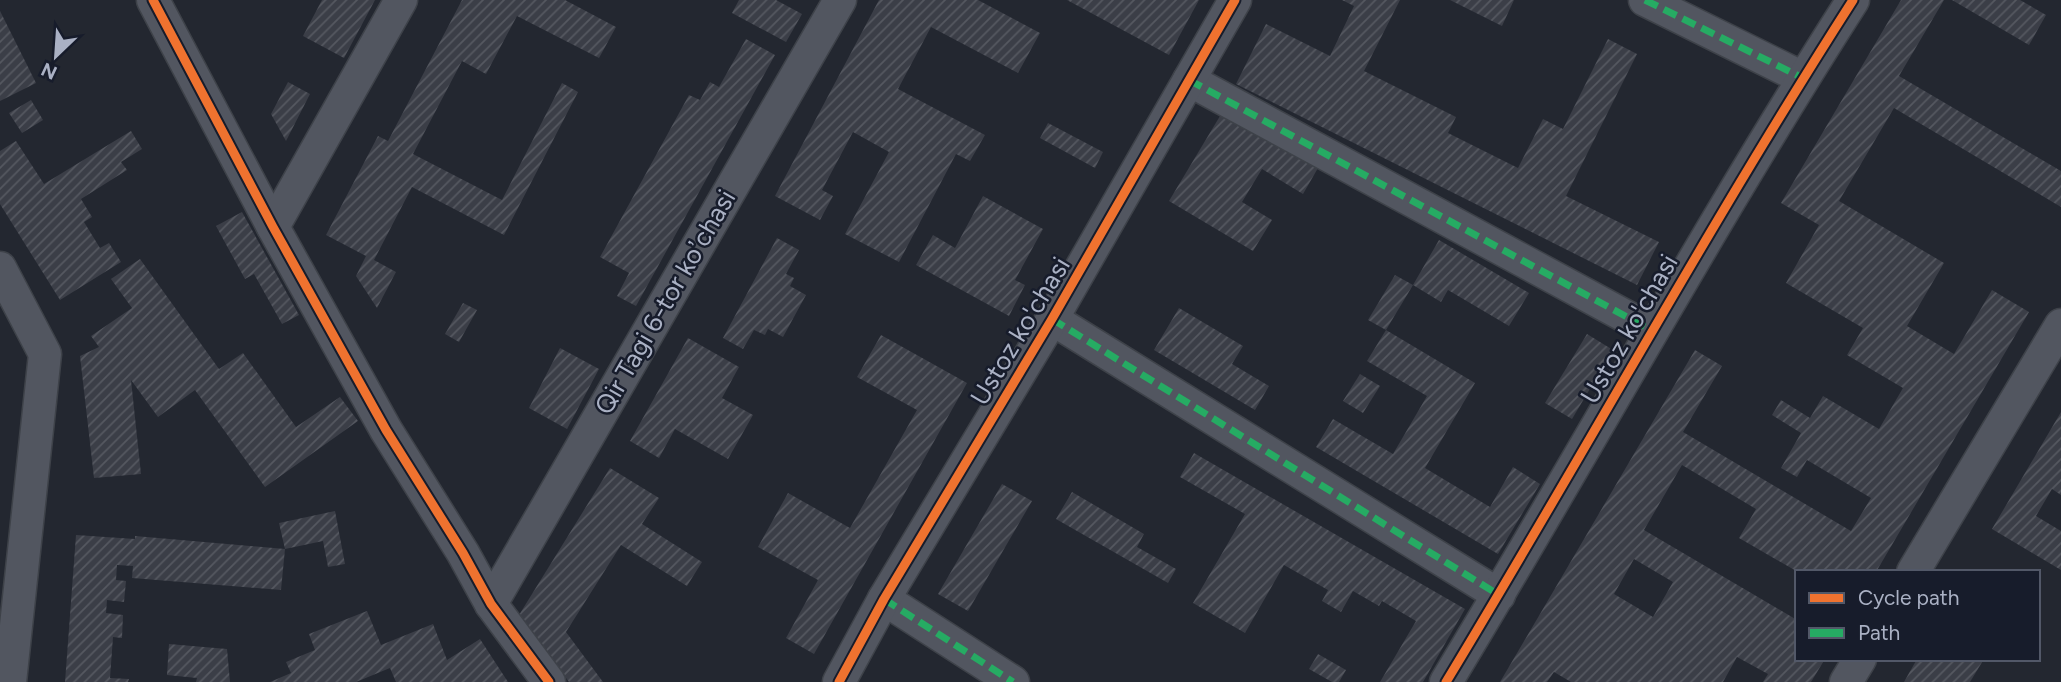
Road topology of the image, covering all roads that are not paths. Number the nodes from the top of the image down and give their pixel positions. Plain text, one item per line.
1 (153, 0) edge
2 (401, 0) edge
3 (840, 0) edge
4 (1234, 0) edge
5 (1645, 0) edge
6 (1853, 0) edge
7 (1803, 78) junction
8 (1189, 80) junction
9 (273, 227) junction
10 (0, 268) edge
11 (1052, 319) junction
12 (2061, 325) edge
13 (1651, 330) junction
14 (1914, 570) edge
15 (1499, 595) junction
16 (884, 599) junction
17 (491, 604) junction
18 (1859, 661) edge
19 (10, 682) edge
20 (549, 682) edge
21 (839, 682) edge
22 (1013, 682) edge
23 (1446, 682) edge
24 (1846, 682) edge

1 - 9 street
2 - 9 street
3 - 17 street, Qir Tagi 6-tor koʼchasi
4 - 8 street, Ustoz ko'chasi
5 - 7 street
6 - 7 street, Ustoz ko'chasi
7 - 13 street, Ustoz ko'chasi
8 - 11 street, Ustoz ko'chasi
8 - 13 street
9 - 17 street
10 - 19 street
11 - 15 street
11 - 16 street, Ustoz ko'chasi
12 - 14 street
13 - 15 street, Ustoz ko'chasi
15 - 23 street, Ustoz ko'chasi
16 - 21 street, Ustoz ko'chasi
16 - 22 street
17 - 20 street
18 - 24 street

